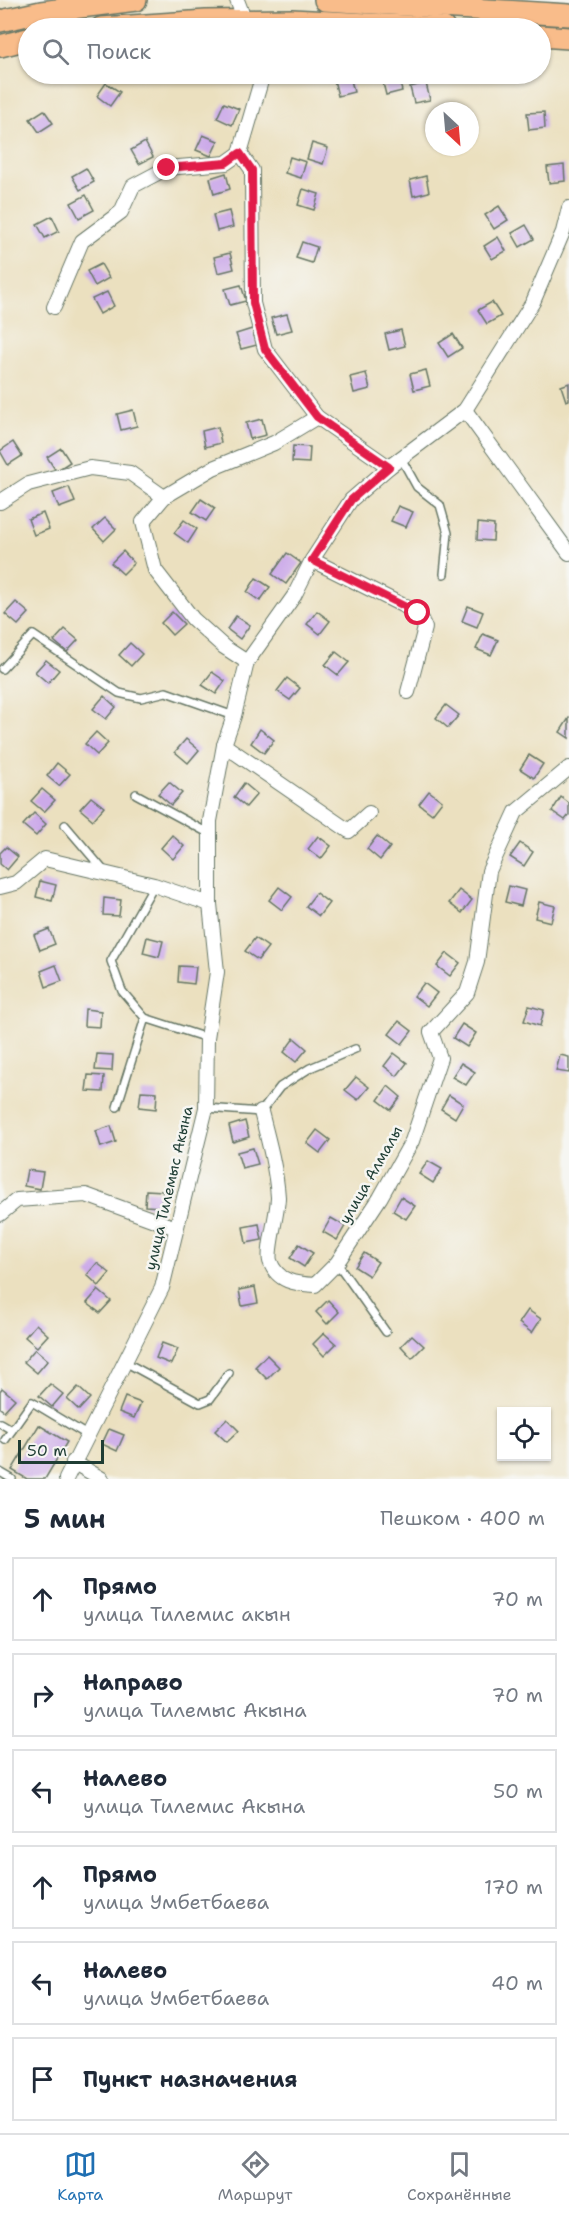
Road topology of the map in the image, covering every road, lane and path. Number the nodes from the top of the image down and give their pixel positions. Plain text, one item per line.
1 (136, 0) edge
2 (237, 0) edge
3 (325, 0) edge
4 (569, 15) edge
5 (244, 18) edge
6 (0, 21) edge
7 (551, 37) edge
8 (569, 38) edge
9 (18, 42) edge
10 (0, 46) edge
11 (260, 84) edge
12 (240, 153) junction
13 (569, 210) edge
14 (566, 233) edge
15 (54, 307) dead end
16 (465, 410) junction
17 (317, 417) junction
18 (401, 458) junction
19 (389, 467) junction
20 (164, 497) junction
21 (0, 502) edge
22 (569, 552) edge
23 (312, 560) junction
24 (444, 574) dead end
25 (247, 662) junction
26 (2, 669) dead end
27 (408, 692) dead end
28 (234, 716) junction
29 (224, 745) junction
30 (569, 768) edge
31 (136, 794) dead end
32 (369, 813) dead end
33 (65, 825) dead end
34 (210, 834) junction
35 (106, 874) junction
36 (154, 885) junction
37 (0, 888) edge
38 (210, 904) junction
39 (145, 1018) junction
40 (207, 1038) junction
41 (355, 1049) dead end
42 (117, 1107) dead end
43 (206, 1108) junction
44 (261, 1112) junction
45 (0, 1214) edge
46 (176, 1228) junction
47 (337, 1263) junction
48 (386, 1332) dead end
49 (124, 1362) junction
50 (229, 1372) dead end
51 (0, 1423) edge
52 (12, 1430) junction
53 (87, 1435) junction
54 (5, 1440) dead end
55 (74, 1462) junction
56 (0, 1472) edge
57 (12, 1479) edge
58 (66, 1479) edge
59 (102, 1479) edge

1 - 6 main road
2 - 5 street
3 - 4 main road
7 - 8 main road
9 - 10 main road
11 - 12 street
12 - 15 street
12 - 17 street
13 - 14 street, улица Тилемыс Акына
14 - 16 street, улица Тилемыс Акына
16 - 18 street, улица Тилемыс Акына
16 - 22 street
17 - 19 street
17 - 20 street
18 - 19 street, улица Тилемыс Акына
18 - 24 lane
19 - 23 street, улица Тилемыс Акына
20 - 21 street
20 - 25 street
23 - 25 street, улица Тилемыс Акына
23 - 27 street
25 - 28 street, улица Тилемыс Акына
26 - 28 lane
28 - 29 street, улица Тилемыс Акына
29 - 32 street
29 - 34 street, улица Тилемыс Акына
30 - 47 street, улица Алмалы
31 - 34 lane
33 - 35 lane
34 - 38 street, улица Тилемыс Акына
35 - 36 street
35 - 37 street
36 - 38 street
36 - 39 lane
38 - 40 street, улица Тилемыс Акына
39 - 40 lane
39 - 42 lane
40 - 43 street, улица Тилемыс Акына
41 - 44 lane
43 - 44 lane
43 - 46 street, улица Тилемыс Акына
44 - 47 street, улица Алмалы
45 - 46 street
46 - 49 street, улица Тилемыс Акына
47 - 48 lane
49 - 50 lane
49 - 53 street, улица Тилемыс Акына
51 - 52 lane
52 - 53 lane
52 - 54 lane
53 - 55 street, улица Тилемыс Акына
55 - 58 street, улица Тилемыс Акына
55 - 59 street
56 - 57 lane

